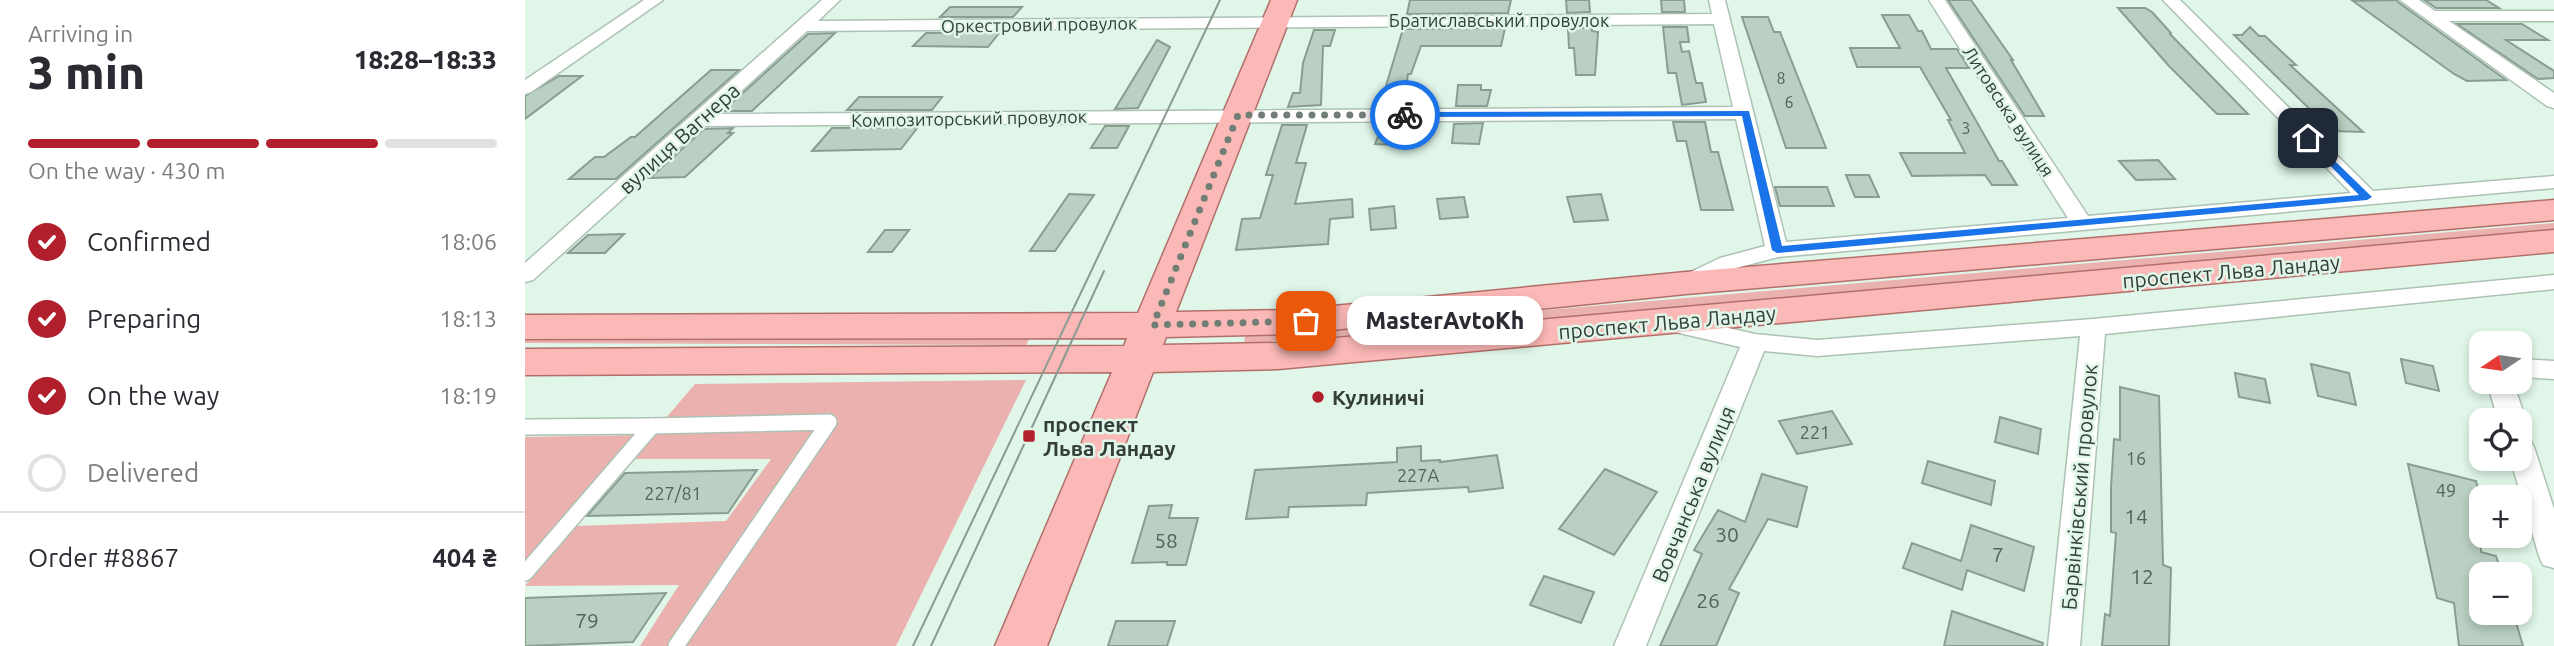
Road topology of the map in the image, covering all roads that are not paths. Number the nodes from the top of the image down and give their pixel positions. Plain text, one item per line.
1 (655, 0) edge
2 (832, 0) edge
3 (1937, 0) edge
4 (2171, 0) edge
5 (2409, 0) edge
6 (1720, 9) edge
7 (1280, 10) edge
8 (2431, 16) junction
9 (2554, 16) edge
10 (802, 26) junction
11 (525, 88) edge
12 (2554, 102) edge
13 (1746, 113) junction
14 (1238, 115) junction
15 (699, 120) junction
16 (2554, 182) edge
17 (2367, 197) junction
18 (2554, 210) edge
19 (2082, 223) junction
20 (2554, 241) edge
21 (1777, 250) junction
22 (525, 275) edge
23 (2554, 282) edge
24 (1686, 284) junction
25 (1666, 322) junction
26 (525, 327) edge
27 (2093, 327) junction
28 (1146, 342) junction
29 (1755, 342) junction
30 (531, 367) edge
31 (2532, 369) edge
32 (2554, 370) edge
33 (652, 426) junction
34 (525, 427) edge
35 (2527, 471) edge
36 (2554, 556) edge
37 (525, 573) edge
38 (676, 646) edge
39 (1021, 646) edge
40 (1630, 646) edge
41 (2064, 646) edge

1 - 11 street
2 - 10 street, вулиця Вагнера
3 - 19 street, Литовська вулиця
4 - 17 street
5 - 8 street
6 - 7 street, Братиславський провулок
6 - 13 street
7 - 10 street, Оркестровий провулок
7 - 14 main road
8 - 9 street
8 - 12 street
10 - 15 street, вулиця Вагнера
13 - 14 street, Композиторський провулок
13 - 21 street
14 - 15 street, Композиторський провулок
14 - 28 main road
15 - 22 street, вулиця Вагнера
16 - 17 street
17 - 19 street
18 - 24 main road, проспект Льва Ландау
19 - 21 street
20 - 25 main road, проспект Льва Ландау
21 - 24 street
23 - 27 street
24 - 28 main road, проспект Льва Ландау
25 - 28 main road, проспект Льва Ландау
25 - 29 street
26 - 28 main road, проспект Льва Ландау
27 - 29 street
27 - 41 street, Барвінківський провулок
28 - 30 main road, проспект Льва Ландау
28 - 39 main road
29 - 40 street, Вовчанська вулиця
31 - 32 street
33 - 34 lane
33 - 37 lane
33 - 38 lane
35 - 36 street

